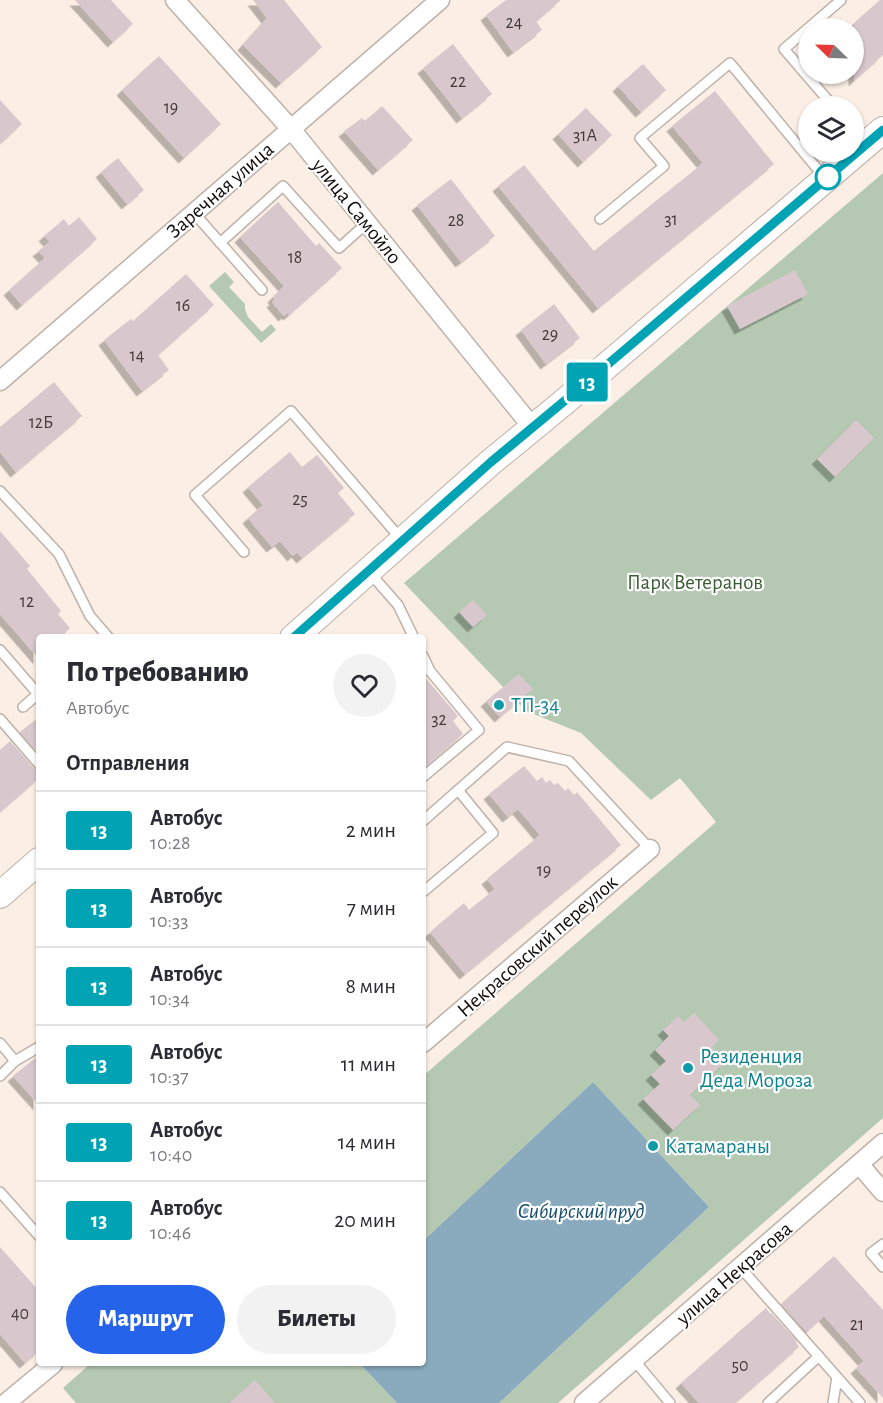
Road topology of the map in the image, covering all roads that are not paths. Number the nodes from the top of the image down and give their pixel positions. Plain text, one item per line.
1 (175, 0) edge
2 (440, 0) edge
3 (841, 0) edge
4 (824, 96) edge
5 (291, 129) junction
6 (868, 135) edge
7 (825, 179) junction
8 (194, 213) junction
9 (600, 219) dead end
10 (367, 223) junction
11 (220, 243) junction
12 (262, 290) dead end
13 (0, 381) edge
14 (533, 428) junction
15 (0, 491) edge
16 (402, 541) junction
17 (244, 552) dead end
18 (368, 572) junction
19 (105, 634) edge
20 (298, 634) edge
21 (412, 634) edge
22 (0, 650) edge
23 (426, 662) edge
24 (36, 692) edge
25 (36, 696) edge
26 (23, 707) dead end
27 (0, 719) edge
28 (36, 761) edge
29 (426, 774) edge
30 (458, 790) junction
31 (426, 818) edge
32 (650, 849) joint
33 (36, 865) edge
34 (426, 889) edge
35 (0, 894) edge
36 (426, 1040) edge
37 (0, 1043) edge
38 (36, 1049) edge
39 (15, 1061) junction
40 (0, 1076) edge
41 (883, 1143) edge
42 (859, 1164) junction
43 (0, 1192) edge
44 (883, 1192) edge
45 (36, 1233) edge
46 (883, 1244) edge
47 (740, 1267) junction
48 (883, 1267) edge
49 (819, 1356) junction
50 (634, 1360) junction
51 (50, 1366) edge
52 (837, 1377) junction
53 (6, 1400) edge
54 (585, 1403) edge
55 (670, 1403) edge
56 (768, 1403) edge
57 (833, 1403) edge
58 (860, 1403) edge

1 - 5 street, улица Самойло
2 - 5 street, Заречная улица
3 - 4 lane
5 - 8 street, Заречная улица
5 - 10 street, улица Самойло
6 - 7 street
7 - 9 lane
7 - 14 street
8 - 11 lane
8 - 13 street, Заречная улица
10 - 11 lane
10 - 14 street, улица Самойло
11 - 12 lane
14 - 16 street
15 - 19 lane
16 - 17 lane
16 - 18 street
18 - 20 street
18 - 21 lane
22 - 24 lane
23 - 29 lane
25 - 26 lane
27 - 28 lane
30 - 31 lane
30 - 32 lane
30 - 34 lane
32 - 36 street, Некрасовский переулок
33 - 35 street
37 - 39 lane
38 - 39 lane
39 - 40 lane
41 - 42 street, улица Некрасова
42 - 44 street
42 - 47 street, улица Некрасова
43 - 45 lane
46 - 48 lane
47 - 49 lane
47 - 50 street, улица Некрасова
49 - 52 lane
49 - 56 lane
50 - 54 street, улица Некрасова
50 - 55 lane
51 - 53 street
52 - 57 lane
52 - 58 lane

